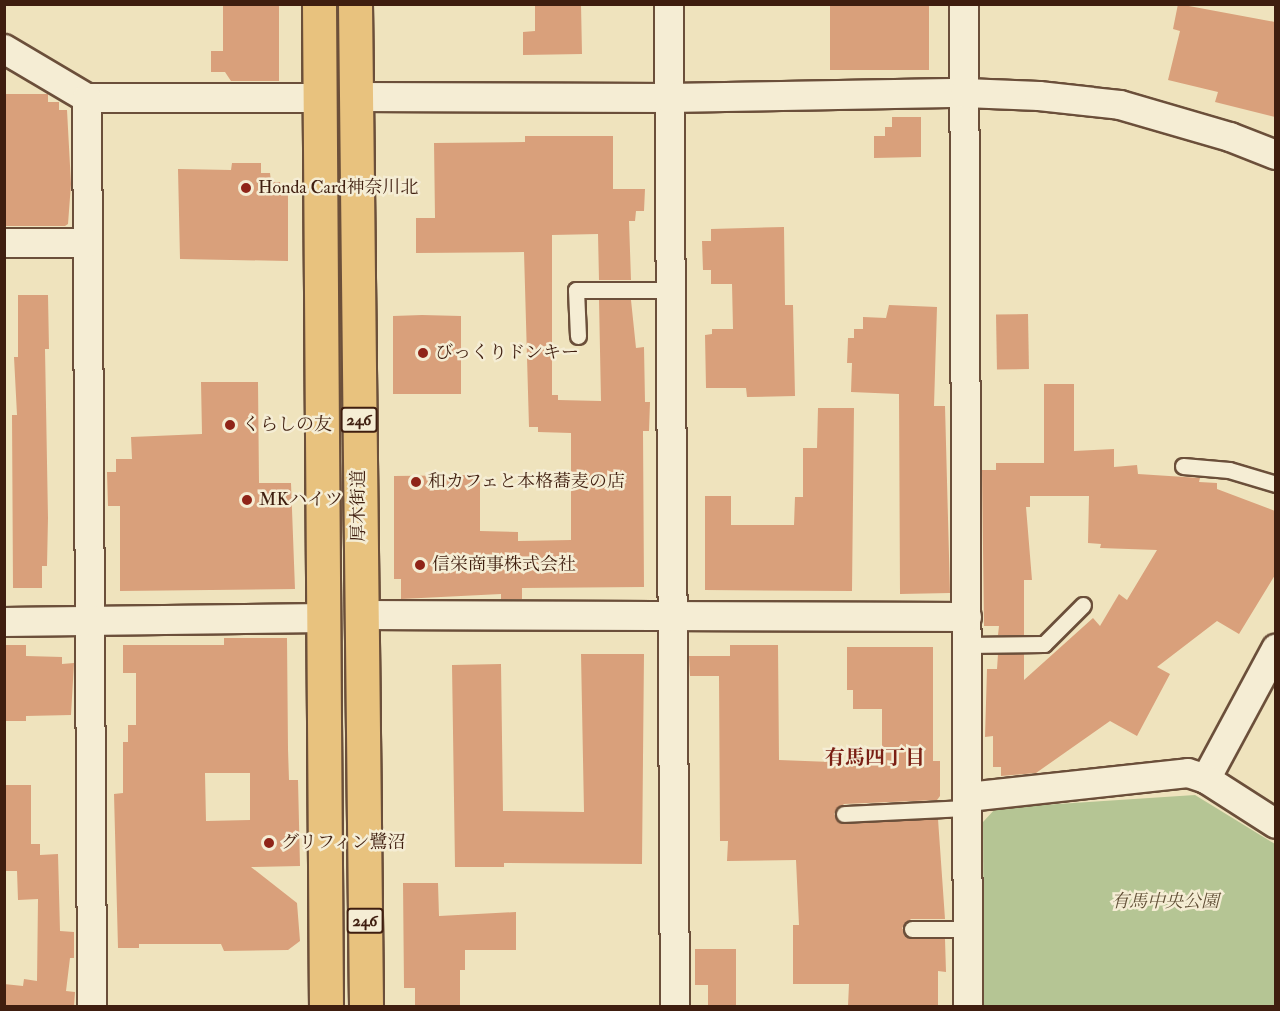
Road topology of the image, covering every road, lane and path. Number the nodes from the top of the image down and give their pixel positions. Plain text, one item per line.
1 (319, 4) edge
2 (355, 4) edge
3 (669, 4) edge
4 (964, 4) edge
5 (4, 49) edge
6 (965, 93) junction
7 (356, 97) junction
8 (87, 98) junction
9 (320, 98) junction
10 (669, 98) junction
11 (1275, 155) edge
12 (4, 243) edge
13 (87, 243) junction
14 (671, 290) junction
15 (578, 336) dead end
16 (1183, 466) dead end
17 (1275, 484) edge
18 (1083, 605) dead end
19 (360, 615) junction
20 (673, 616) junction
21 (325, 618) junction
22 (90, 621) junction
23 (4, 622) edge
24 (967, 631) junction
25 (1275, 649) edge
26 (1206, 779) junction
27 (968, 803) junction
28 (844, 814) dead end
29 (1275, 824) edge
30 (912, 928) dead end
31 (968, 929) junction
32 (92, 1006) edge
33 (326, 1006) edge
34 (366, 1006) edge
35 (675, 1006) edge
36 (968, 1006) edge

1 - 9 highway, 厚木街道 / 246
2 - 7 highway, 厚木街道 / 246
3 - 10 street
4 - 6 street
5 - 8 street
6 - 10 street
6 - 11 street
6 - 24 street
7 - 10 street
7 - 19 highway, 厚木街道 / 246
8 - 9 street
8 - 13 street
9 - 21 highway, 厚木街道 / 246
10 - 14 street
12 - 13 street
13 - 22 street
14 - 15 lane
14 - 20 street
16 - 17 lane
18 - 24 lane
19 - 20 street
19 - 34 highway, 厚木街道 / 246
20 - 24 street
20 - 35 street
21 - 22 street
21 - 33 highway, 厚木街道 / 246
22 - 23 street
22 - 32 street
24 - 27 street
25 - 26 street
26 - 27 street
26 - 29 street
27 - 28 lane
27 - 31 street
30 - 31 lane
31 - 36 street

